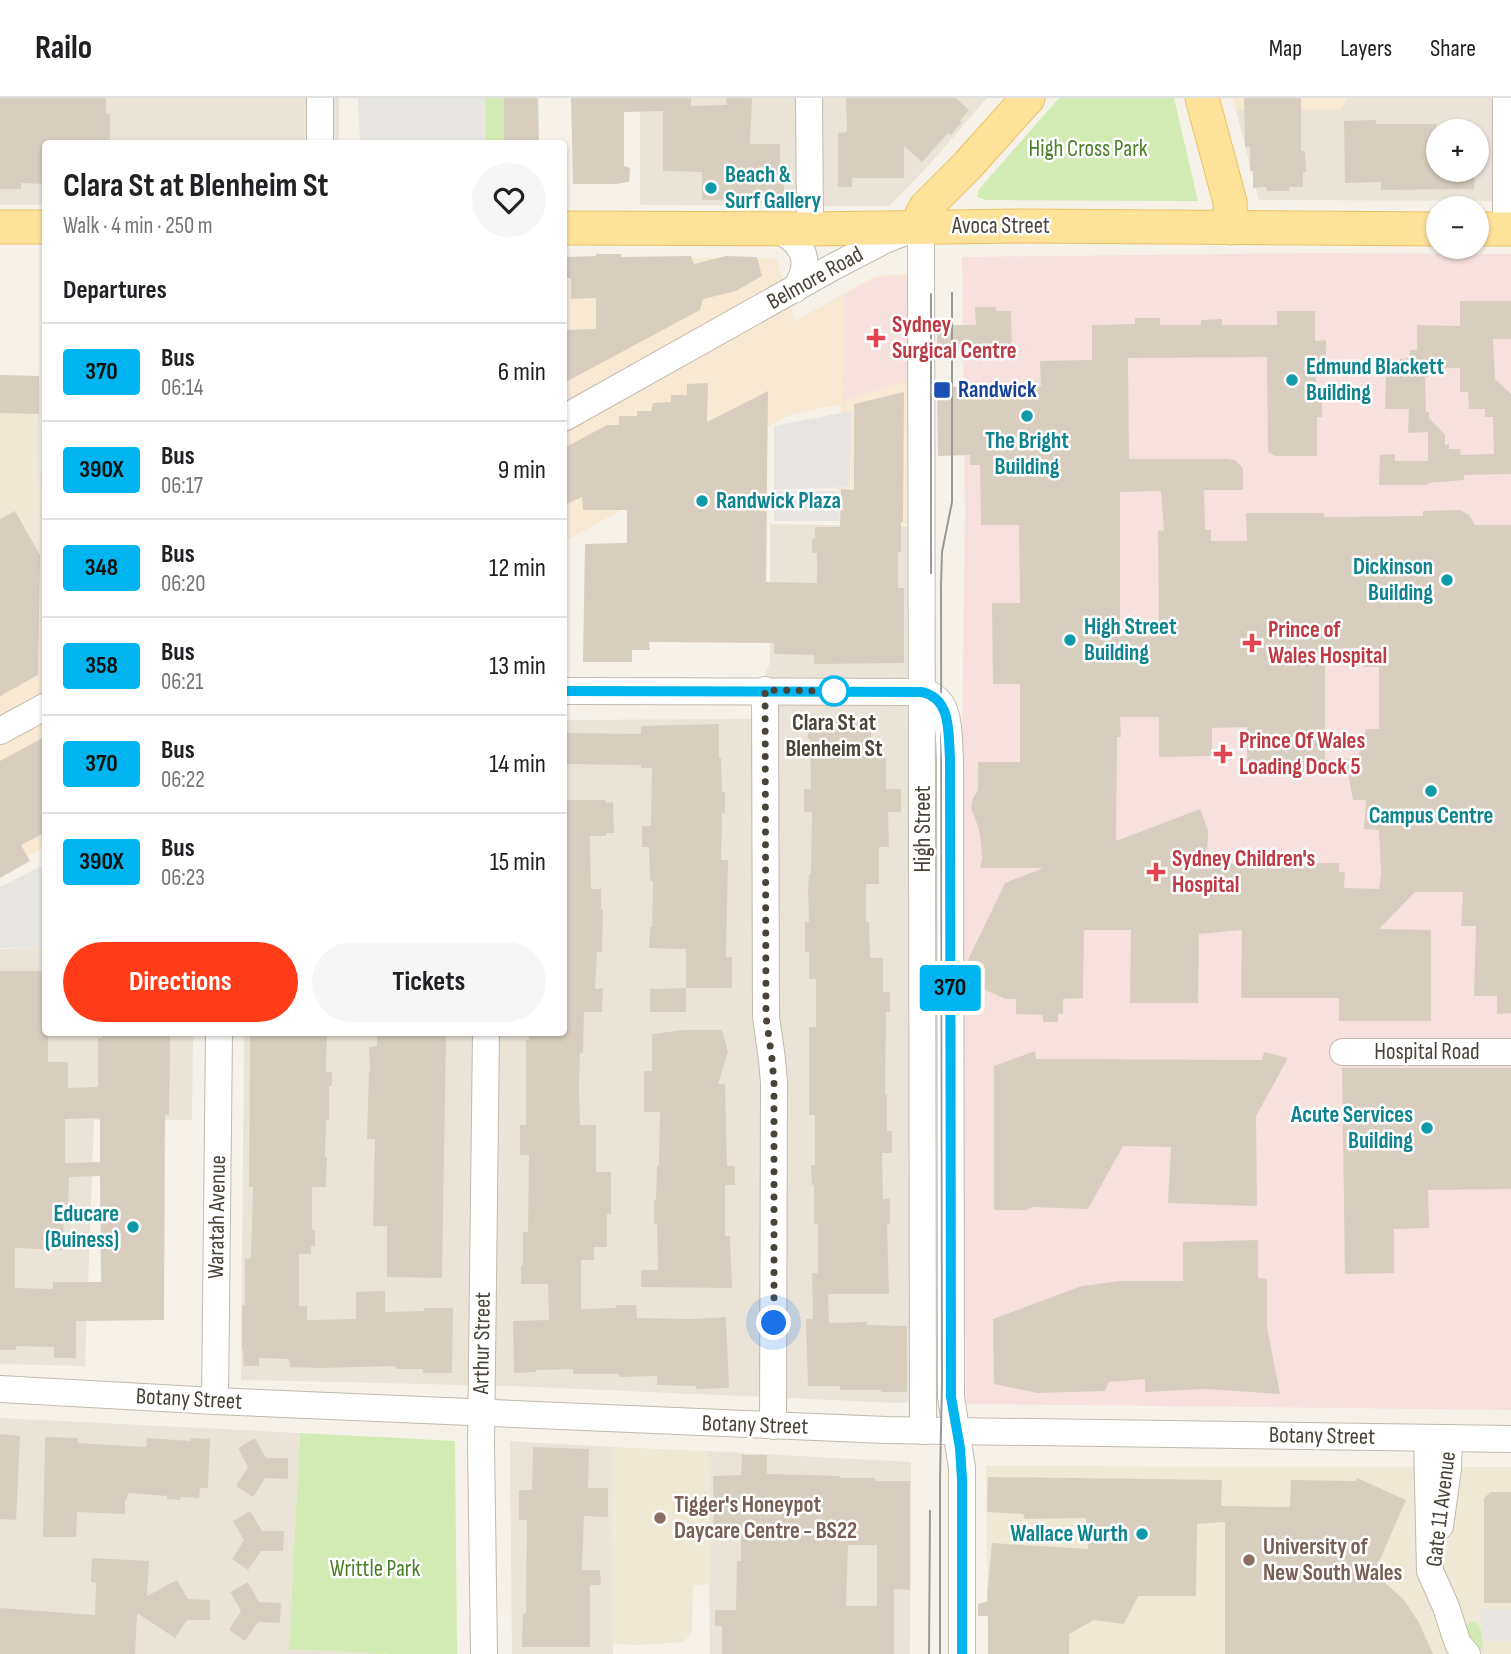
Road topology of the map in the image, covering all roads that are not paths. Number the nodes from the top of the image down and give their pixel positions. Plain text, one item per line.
1 (320, 98) edge
2 (809, 98) edge
3 (1028, 98) edge
4 (1202, 98) edge
5 (1506, 98) edge
6 (320, 140) edge
7 (921, 226) junction
8 (0, 227) edge
9 (42, 227) edge
10 (567, 228) edge
11 (1231, 228) junction
12 (777, 229) junction
13 (810, 229) junction
14 (1426, 229) edge
15 (1498, 229) edge
16 (794, 290) junction
17 (567, 416) edge
18 (765, 690) junction
19 (567, 691) edge
20 (922, 692) junction
21 (42, 708) edge
22 (0, 731) edge
23 (219, 1036) edge
24 (486, 1036) edge
25 (1343, 1052) dead end
26 (1511, 1052) edge
27 (0, 1389) edge
28 (215, 1401) junction
29 (482, 1413) junction
30 (773, 1426) junction
31 (923, 1431) junction
32 (957, 1432) junction
33 (1438, 1438) junction
34 (1511, 1438) edge
35 (484, 1654) edge
36 (962, 1654) edge
37 (1466, 1654) edge

1 - 6 street
2 - 13 street
3 - 7 main road
4 - 11 main road
5 - 15 street
7 - 11 main road, Avoca Street
7 - 13 main road, Avoca Street
7 - 16 street, Belmore Road
7 - 20 street, High Street
8 - 9 main road
10 - 12 main road, Avoca Street
11 - 14 main road, Avoca Street
12 - 13 main road, Avoca Street
12 - 16 street
16 - 17 street, Belmore Road
18 - 19 street
18 - 20 street
18 - 30 street
20 - 31 street, High Street
20 - 32 street, High Street
21 - 22 street
23 - 28 street, Waratah Avenue
24 - 29 street, Arthur Street
25 - 26 street, Hospital Road
27 - 28 street, Botany Street
28 - 29 street, Botany Street
29 - 30 street, Botany Street
29 - 35 street, Arthur Street
30 - 31 street, Botany Street
31 - 32 street, Botany Street
32 - 33 street, Botany Street
32 - 36 street, High Street
33 - 34 street, Botany Street
33 - 37 street, Gate 11 Avenue

